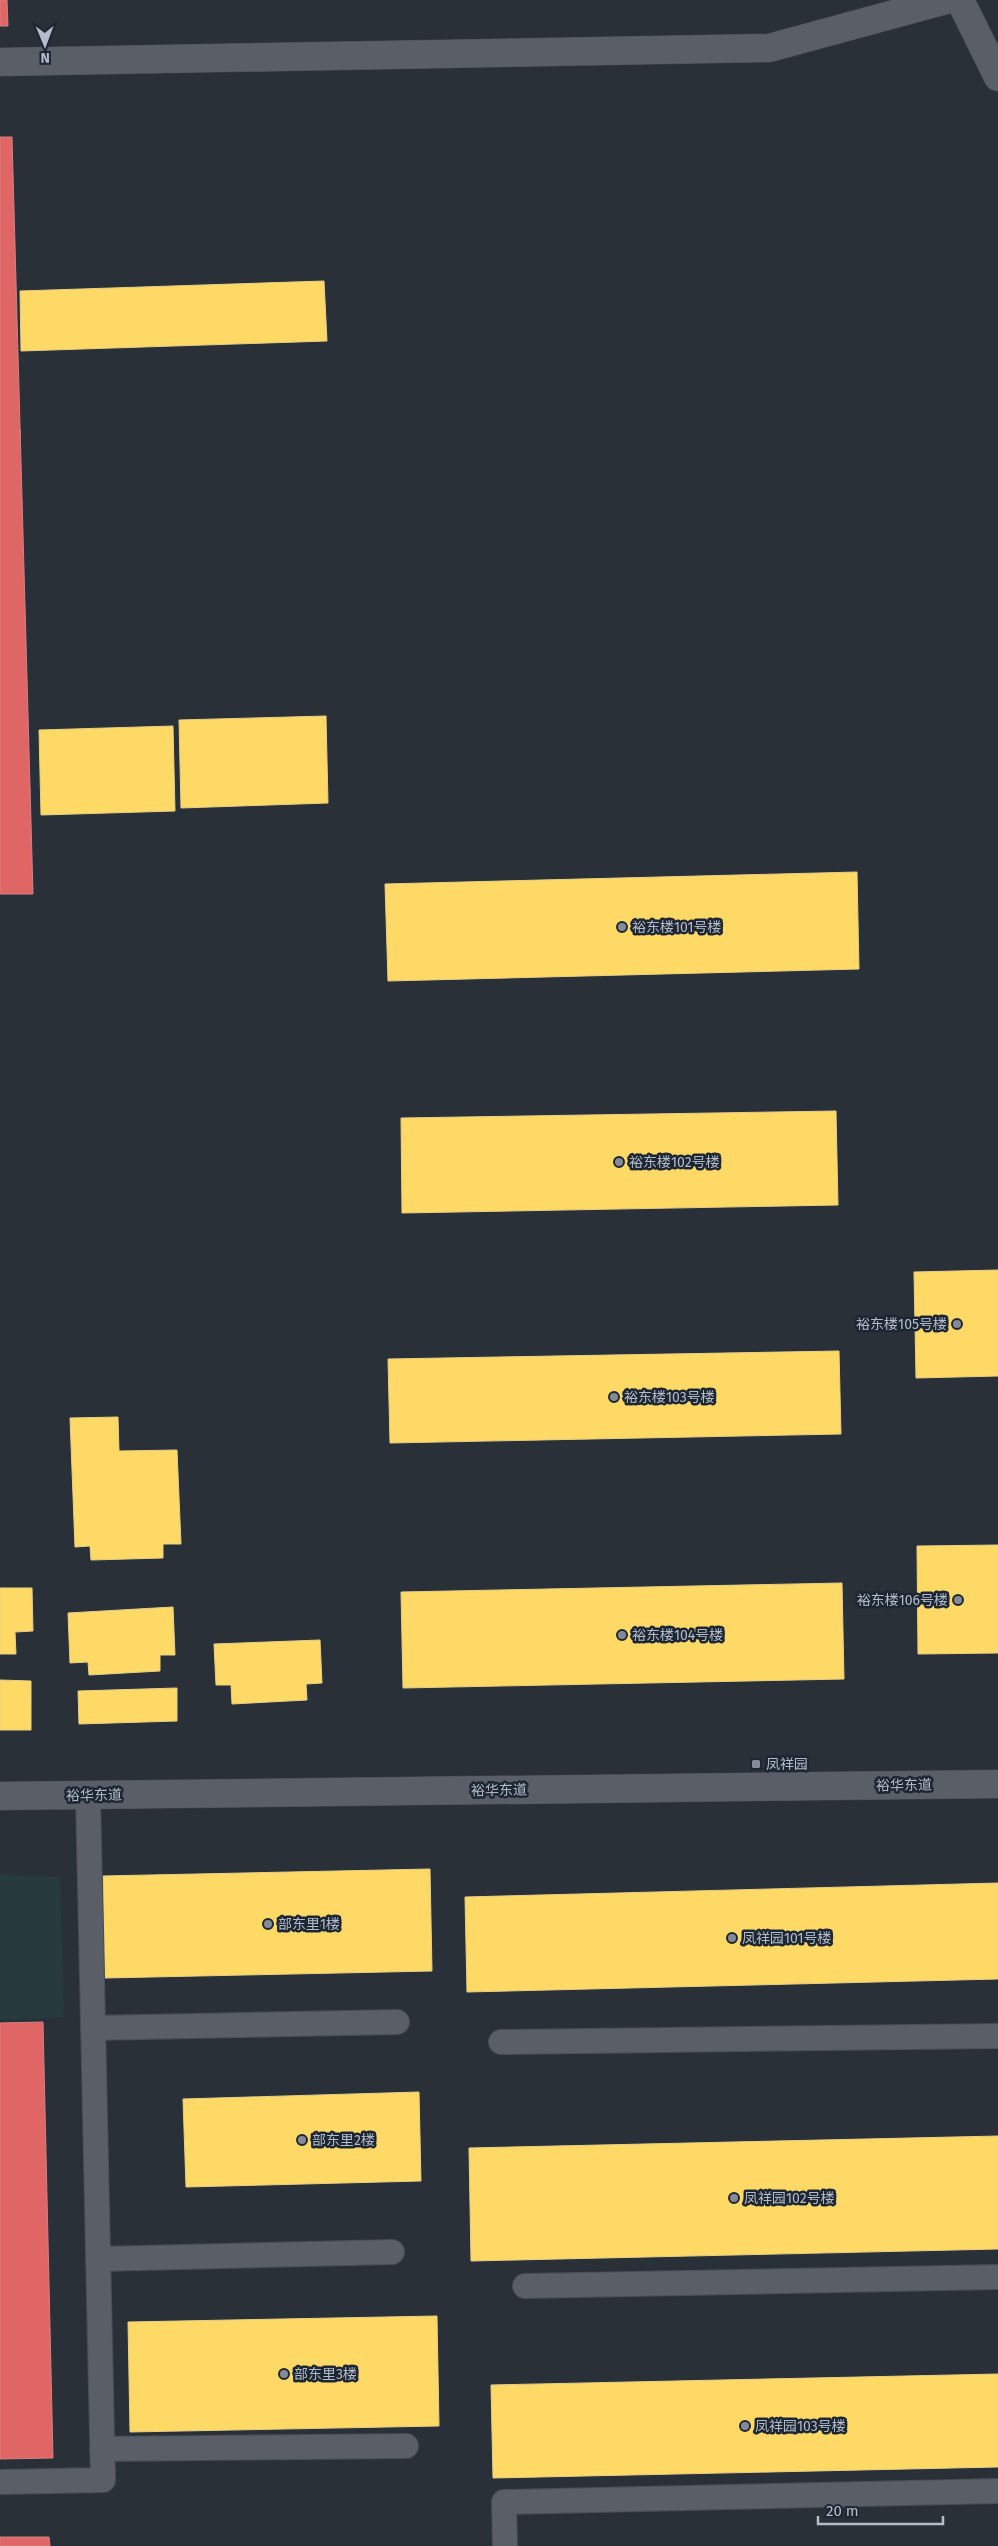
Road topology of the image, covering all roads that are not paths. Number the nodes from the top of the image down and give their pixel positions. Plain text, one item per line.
1 (946, 0) edge
2 (960, 0) edge
3 (0, 62) edge
4 (998, 77) edge
5 (998, 1784) edge
6 (88, 1795) junction
7 (0, 1796) edge
8 (397, 2022) dead end
9 (93, 2028) junction
10 (998, 2036) edge
11 (501, 2042) dead end
12 (392, 2252) dead end
13 (98, 2259) junction
14 (998, 2277) edge
15 (525, 2286) dead end
16 (406, 2446) dead end
17 (102, 2449) junction
18 (0, 2482) edge
19 (998, 2491) edge
20 (505, 2546) edge

1 - 3 street
2 - 4 street
5 - 6 street, 裕华东道
6 - 7 street, 裕华东道
6 - 9 lane
8 - 9 lane
9 - 13 lane
10 - 11 lane
12 - 13 lane
13 - 17 lane
14 - 15 lane
16 - 17 lane
17 - 18 lane
19 - 20 lane

